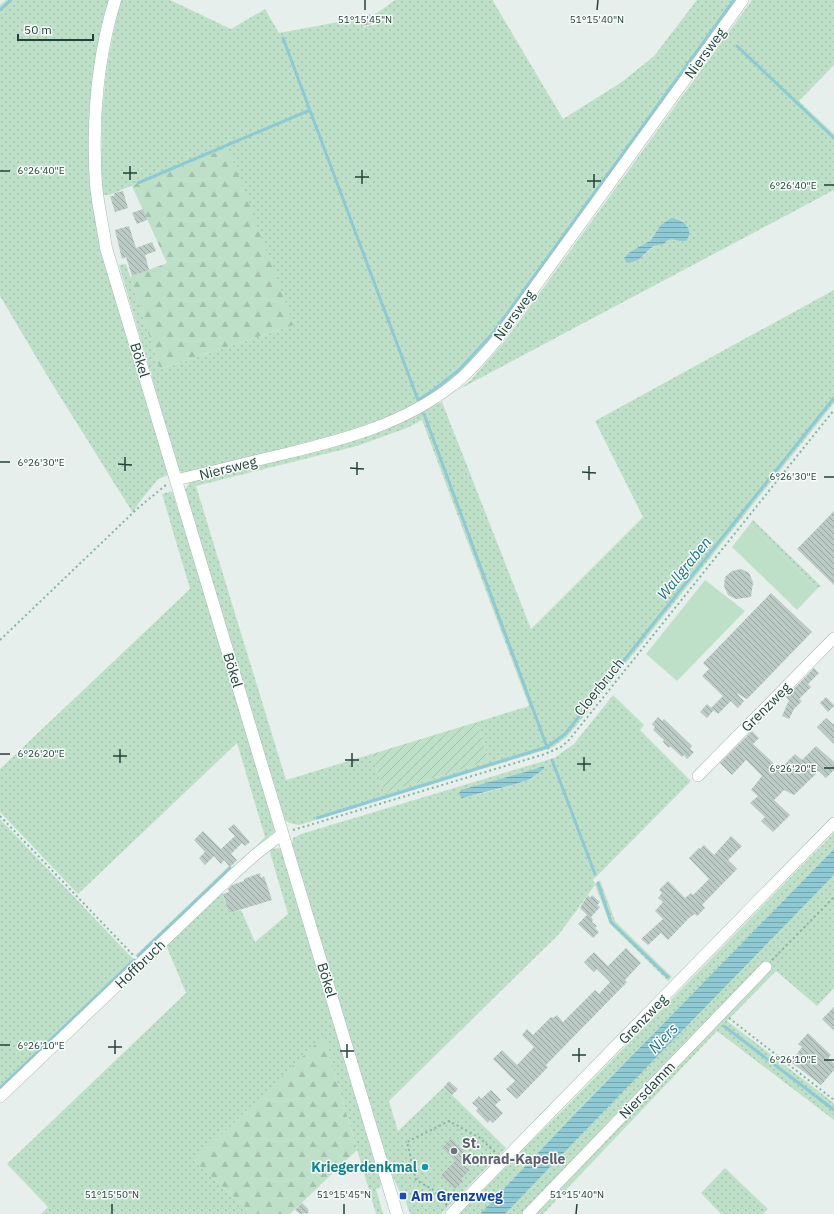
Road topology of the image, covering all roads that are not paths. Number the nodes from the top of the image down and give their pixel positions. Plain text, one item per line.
1 (115, 0) edge
2 (743, 0) edge
3 (176, 480) junction
4 (834, 638) edge
5 (698, 776) dead end
6 (834, 823) edge
7 (282, 834) junction
8 (766, 966) road end
9 (0, 1097) edge
10 (452, 1213) edge
11 (397, 1214) edge
12 (528, 1214) edge

1 - 3 main road, Bökel
2 - 3 street, Niersweg
3 - 7 main road, Bökel
4 - 5 street, Grenzweg
6 - 10 street, Grenzweg
7 - 9 street, Hoffbruch
7 - 11 main road, Bökel
8 - 12 street, Niersdamm

